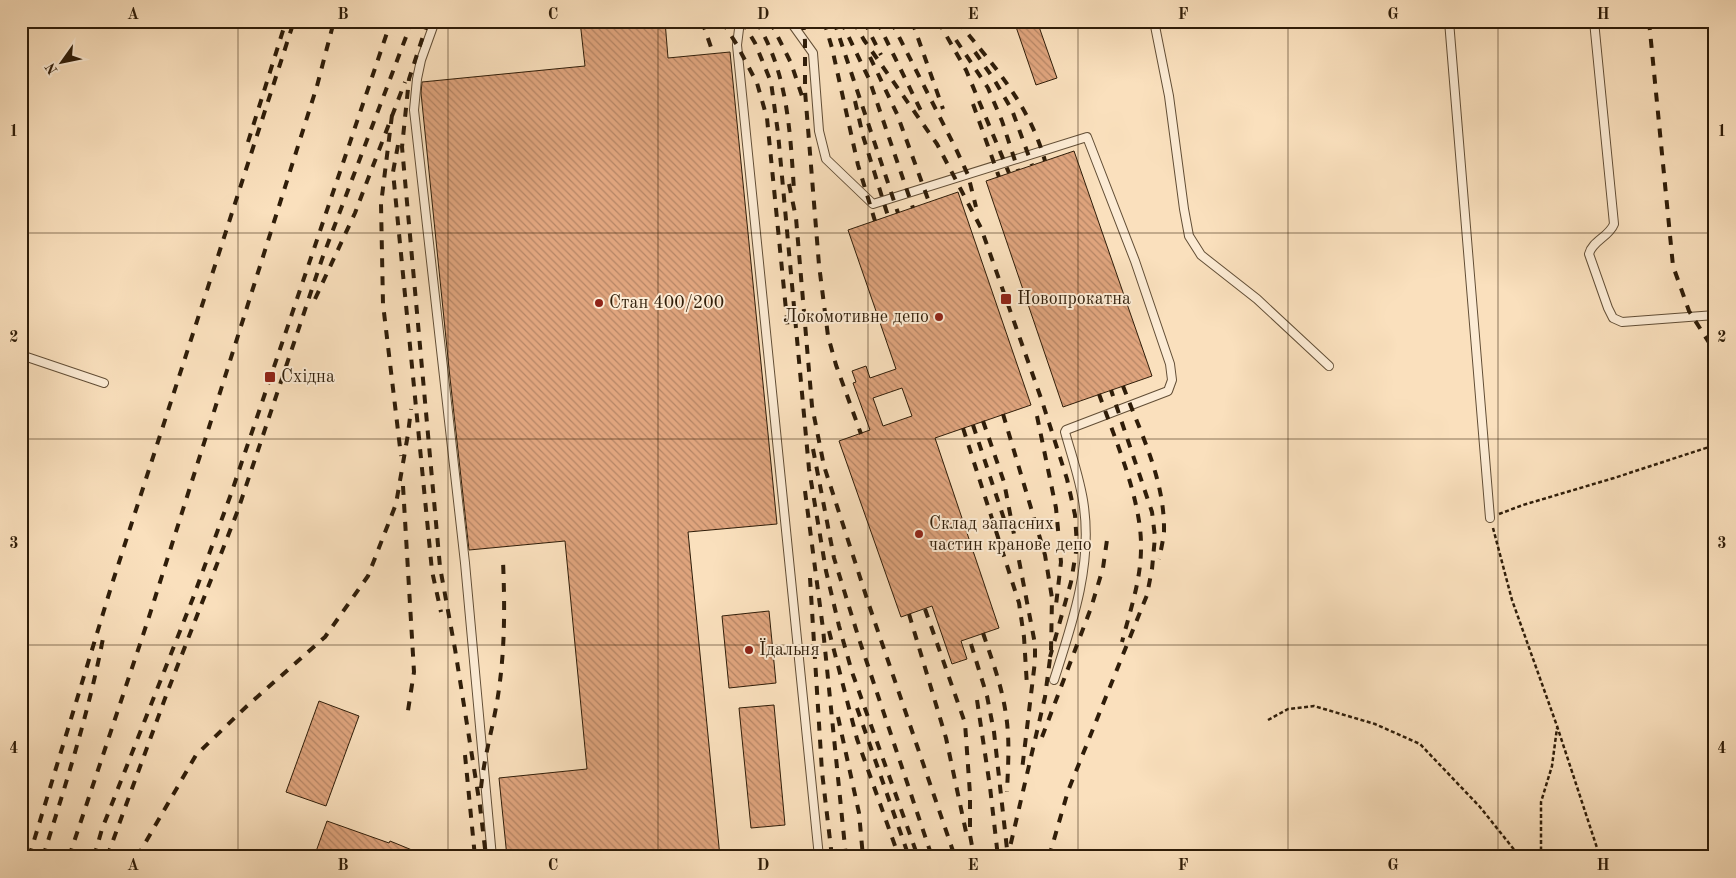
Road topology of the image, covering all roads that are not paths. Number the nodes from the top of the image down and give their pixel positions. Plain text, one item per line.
1 (436, 21) edge
2 (740, 21) edge
3 (790, 21) edge
4 (1154, 21) edge
5 (1449, 21) edge
6 (1594, 21) edge
7 (1715, 314) edge
8 (21, 355) edge
9 (1329, 366) dead end
10 (104, 382) dead end
11 (1490, 518) road end
12 (1054, 680) dead end
13 (492, 857) edge
14 (819, 857) edge

1 - 13 lane
2 - 14 lane
3 - 12 lane
4 - 9 lane
5 - 11 lane
6 - 7 lane
8 - 10 lane

